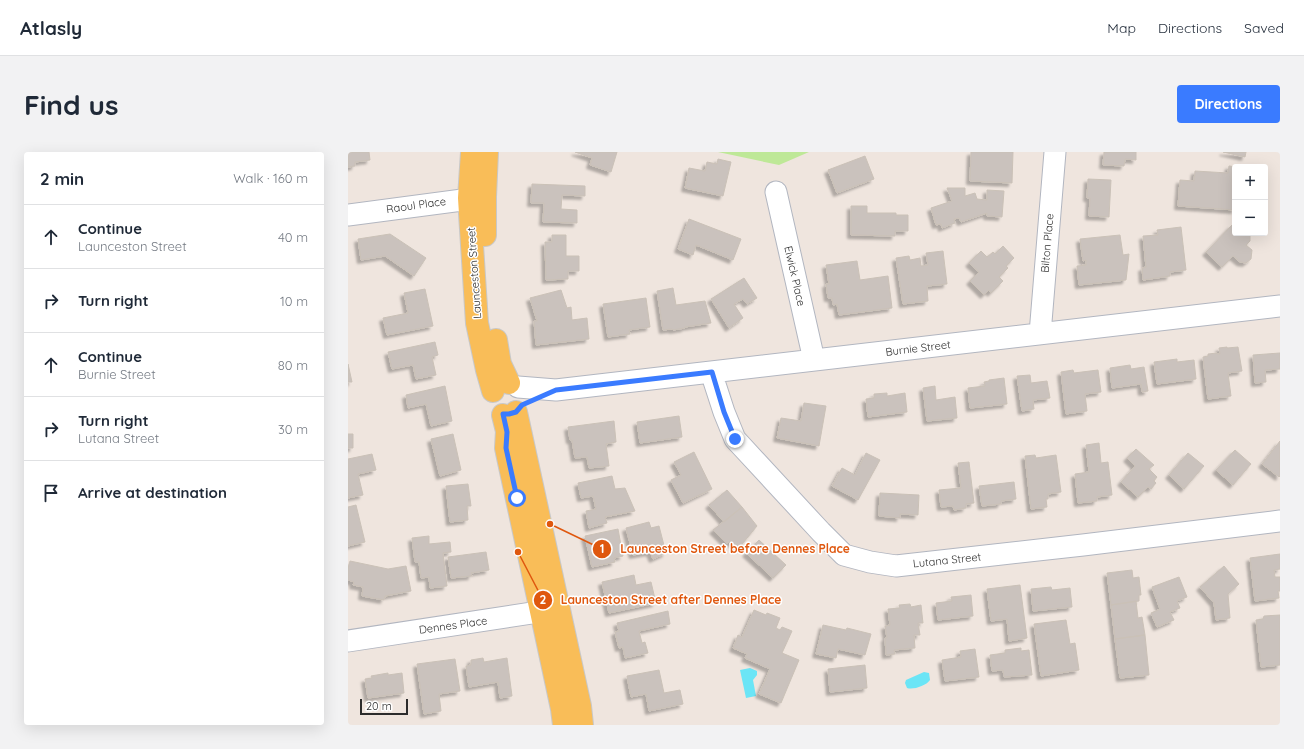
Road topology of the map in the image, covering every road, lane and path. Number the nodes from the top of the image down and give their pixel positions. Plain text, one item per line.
1 (472, 152) edge
2 (487, 152) edge
3 (1055, 152) edge
4 (776, 192) dead end
5 (477, 198) junction
6 (348, 215) edge
7 (1280, 306) edge
8 (1040, 334) junction
9 (814, 360) junction
10 (712, 372) junction
11 (510, 399) junction
12 (1280, 521) edge
13 (550, 611) junction
14 (348, 640) edge
15 (570, 718) edge
16 (595, 725) edge

1 - 5 main road, Launceston Street
2 - 5 main road, Launceston Street
3 - 8 street, Bilton Place
4 - 9 street, Elwick Place
5 - 6 street, Raoul Place
5 - 11 main road, Launceston Street
7 - 8 street, Burnie Street
8 - 9 street, Burnie Street
9 - 10 street, Burnie Street
10 - 11 street, Burnie Street
10 - 12 street, Lutana Street
11 - 13 main road, Launceston Street
13 - 14 street, Dennes Place
13 - 15 main road, Launceston Street
15 - 16 main road

